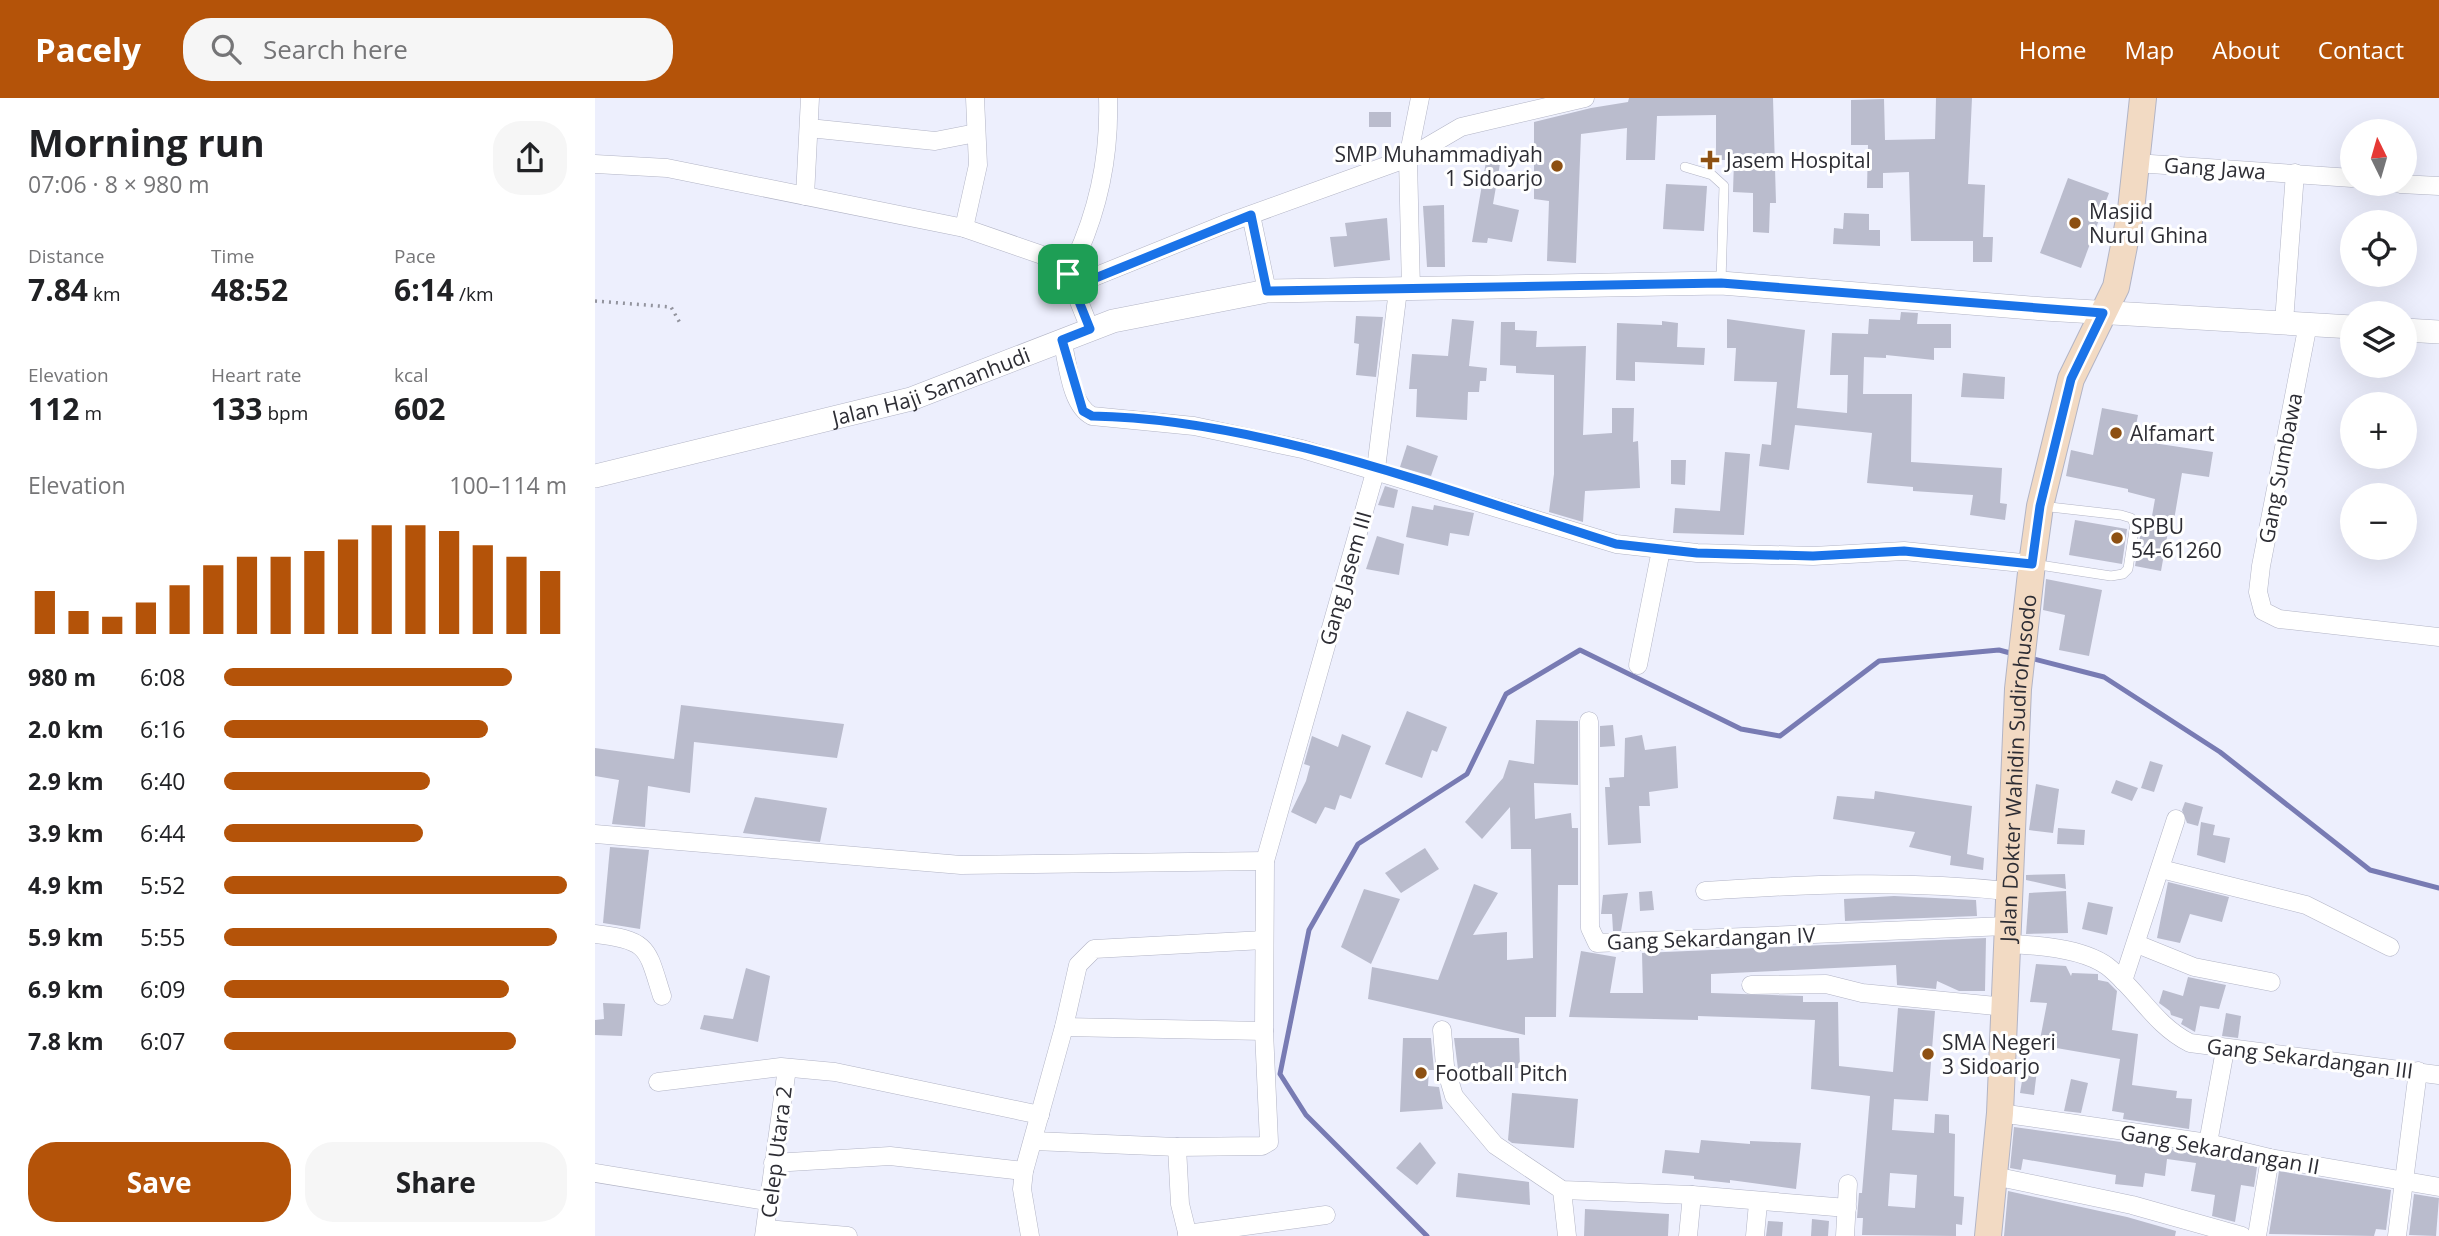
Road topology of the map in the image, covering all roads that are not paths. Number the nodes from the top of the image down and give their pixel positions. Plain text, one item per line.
1 (810, 98) edge
2 (975, 98) edge
3 (1108, 98) edge
4 (1420, 98) edge
5 (1585, 98) edge
6 (2143, 98) edge
7 (809, 128) junction
8 (976, 133) junction
9 (1408, 158) junction
10 (2136, 163) junction
11 (595, 164) edge
12 (1685, 167) dead end
13 (2295, 173) junction
14 (2340, 177) edge
15 (2417, 185) edge
16 (2439, 186) edge
17 (805, 196) junction
18 (1251, 215) junction
19 (964, 228) junction
20 (1068, 274) junction
21 (1721, 283) junction
22 (1404, 290) junction
23 (1267, 291) junction
24 (2103, 313) junction
25 (2284, 322) junction
26 (2308, 324) junction
27 (2340, 326) edge
28 (1090, 329) junction
29 (2417, 331) edge
30 (2439, 332) edge
31 (1062, 340) junction
32 (1376, 470) junction
33 (595, 476) edge
34 (2040, 506) junction
35 (1661, 550) junction
36 (2032, 564) junction
37 (2439, 637) edge
38 (1638, 665) dead end
39 (1589, 720) dead end
40 (2176, 820) dead end
41 (595, 834) edge
42 (1265, 861) junction
43 (2161, 869) junction
44 (1705, 891) dead end
45 (2007, 891) junction
46 (595, 934) edge
47 (2006, 935) junction
48 (1264, 940) junction
49 (2137, 944) junction
50 (2390, 947) dead end
51 (2123, 982) junction
52 (2271, 982) dead end
53 (1751, 985) dead end
54 (662, 996) dead end
55 (2006, 1007) junction
56 (1064, 1027) junction
57 (1442, 1030) dead end
58 (1264, 1031) junction
59 (2225, 1050) junction
60 (787, 1068) junction
61 (2418, 1071) junction
62 (2439, 1075) edge
63 (658, 1082) dead end
64 (2000, 1113) junction
65 (1040, 1115) junction
66 (1034, 1141) junction
67 (2208, 1143) junction
68 (1177, 1147) junction
69 (2270, 1158) junction
70 (773, 1163) junction
71 (1024, 1171) junction
72 (595, 1174) edge
73 (1994, 1176) junction
74 (2406, 1182) junction
75 (1848, 1184) dead end
76 (2439, 1187) edge
77 (1562, 1189) junction
78 (1692, 1195) junction
79 (767, 1201) junction
80 (1758, 1203) junction
81 (1847, 1208) junction
82 (1326, 1215) dead end
83 (765, 1233) edge
84 (1187, 1235) edge
85 (848, 1236) edge
86 (1030, 1236) edge
87 (1567, 1236) edge
88 (1688, 1236) edge
89 (1755, 1236) edge
90 (1845, 1236) edge
91 (1987, 1236) edge
92 (2242, 1236) edge
93 (2257, 1236) edge
94 (2397, 1236) edge

1 - 7 street
2 - 8 street
3 - 20 street
4 - 9 street, Gang Jasem III
5 - 9 street
6 - 10 main road, Jalan Dokter Wahidin Sudirohusodo
7 - 8 street
7 - 17 street
8 - 19 street
9 - 18 street
9 - 22 street, Gang Jasem III
10 - 13 street, Gang Jawa
10 - 24 main road, Jalan Dokter Wahidin Sudirohusodo
11 - 17 street
12 - 21 lane
13 - 14 street, Gang Jawa
13 - 25 street, Gang Jawa
15 - 16 street
17 - 19 street
18 - 20 street
18 - 23 street
19 - 20 street
20 - 28 street
21 - 22 street, Jalan Haji Samanhudi
21 - 24 street, Jalan Haji Samanhudi
22 - 23 street, Jalan Haji Samanhudi
22 - 32 street, Gang Jasem III
23 - 28 street, Jalan Haji Samanhudi
24 - 25 street, Jalan Haji Samanhudi
24 - 34 main road, Jalan Dokter Wahidin Sudirohusodo
25 - 26 street, Jalan Haji Samanhudi
26 - 27 street, Jalan Haji Samanhudi
26 - 37 street, Gang Sumbawa
28 - 31 street, Jalan Haji Samanhudi
29 - 30 street
31 - 32 street
31 - 33 street, Jalan Haji Samanhudi
32 - 35 street
32 - 42 street, Gang Jasem III
34 - 36 main road, Jalan Dokter Wahidin Sudirohusodo
34 - 36 lane
35 - 36 street
35 - 38 street
36 - 45 main road, Jalan Dokter Wahidin Sudirohusodo
39 - 47 street, Gang Sekardangan IV
40 - 43 street
41 - 42 street
42 - 48 street, Gang Jasem III
43 - 49 street
43 - 50 street
44 - 45 street
45 - 47 main road, Jalan Dokter Wahidin Sudirohusodo
46 - 54 street
47 - 51 street, Gang Sekardangan III
47 - 55 main road, Jalan Dokter Wahidin Sudirohusodo
48 - 56 street
48 - 58 street, Gang Jasem III
49 - 51 street
49 - 52 street
51 - 59 street, Gang Sekardangan III
53 - 55 street
55 - 64 main road, Jalan Dokter Wahidin Sudirohusodo
56 - 58 street
56 - 65 street
57 - 77 street
58 - 68 street, Gang Jasem III
59 - 61 street, Gang Sekardangan III
59 - 67 street
60 - 63 street
60 - 65 street
60 - 70 street, Celep Utara 2
61 - 62 street, Gang Sekardangan III
61 - 74 street
64 - 67 street, Gang Sekardangan II
64 - 73 main road, Jalan Dokter Wahidin Sudirohusodo
65 - 66 street
66 - 68 street
66 - 71 street
67 - 69 street, Gang Sekardangan II
68 - 84 street
69 - 74 street, Gang Sekardangan II
69 - 93 street
70 - 71 street
70 - 79 street, Celep Utara 2
71 - 86 street
72 - 79 street
73 - 91 main road, Jalan Dokter Wahidin Sudirohusodo
73 - 92 street
74 - 76 street, Gang Sekardangan II
74 - 94 street
75 - 81 street
77 - 78 street
77 - 87 street
78 - 80 street
78 - 88 street
79 - 83 street, Celep Utara 2
80 - 81 street
80 - 89 street
81 - 90 street
82 - 84 street
83 - 85 street

